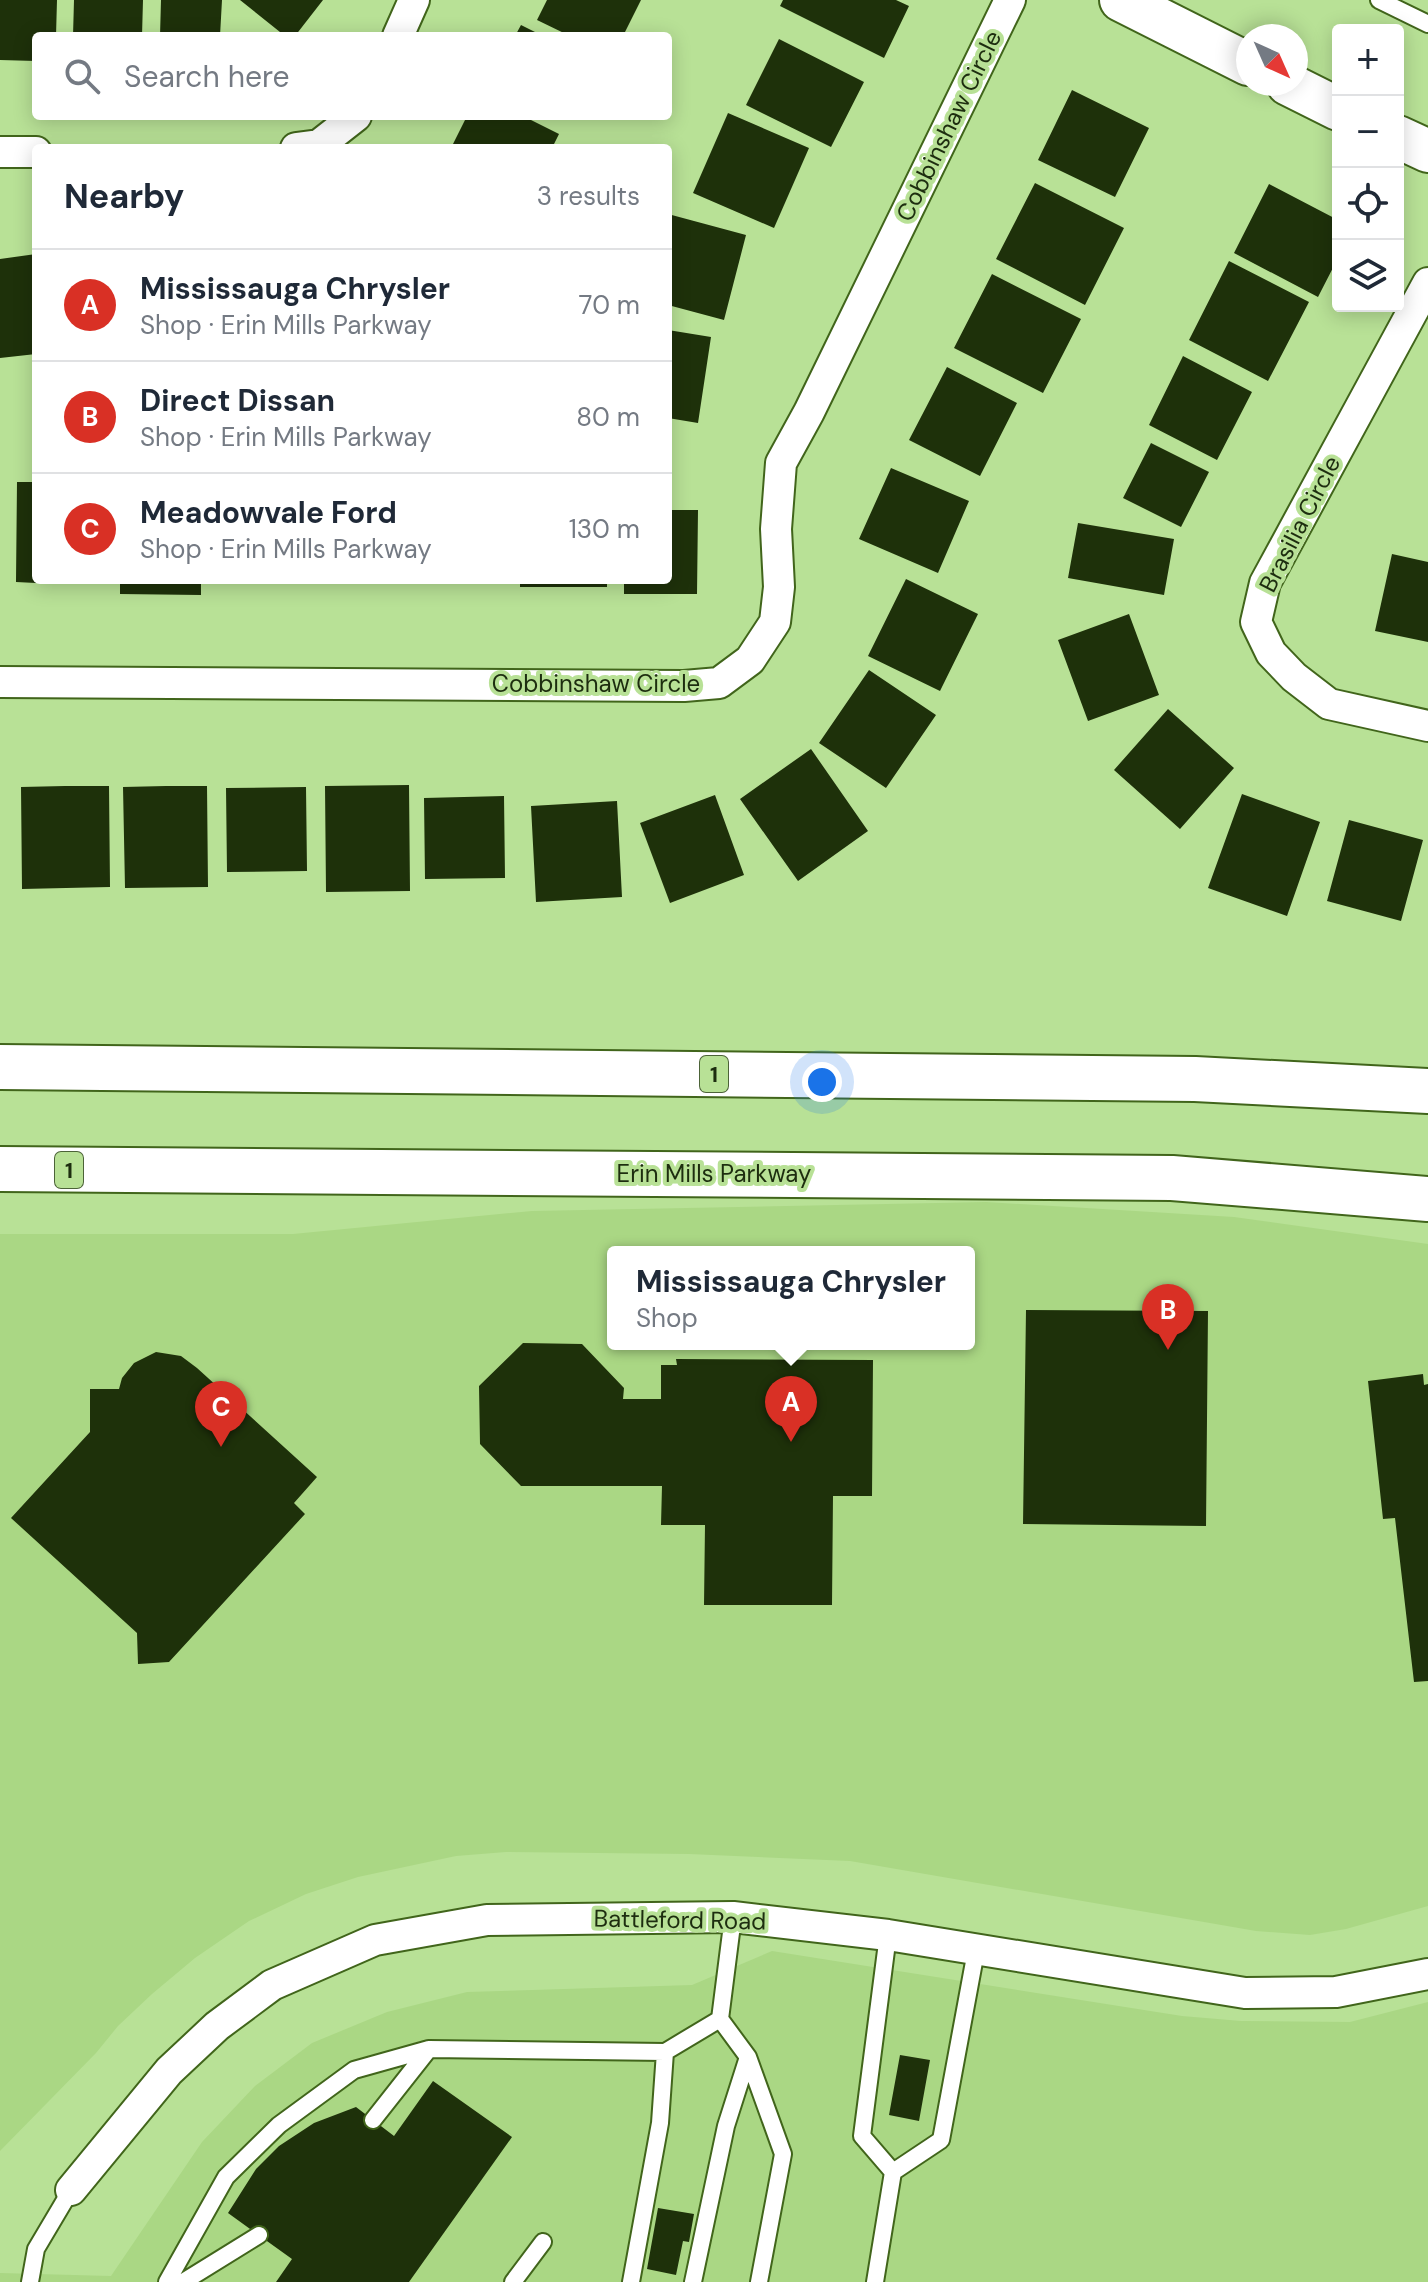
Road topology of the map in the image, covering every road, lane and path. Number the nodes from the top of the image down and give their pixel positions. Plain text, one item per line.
1 (414, 0) edge
2 (1010, 0) edge
3 (1379, 0) edge
4 (1143, 5) edge
5 (1428, 24) edge
6 (400, 32) edge
7 (1236, 57) edge
8 (1308, 94) edge
9 (1332, 106) edge
10 (351, 120) edge
11 (1404, 140) edge
12 (320, 144) edge
13 (1428, 151) edge
14 (0, 152) edge
15 (32, 152) edge
16 (1428, 283) edge
17 (0, 682) edge
18 (1428, 726) edge
19 (0, 1067) edge
20 (1428, 1091) edge
21 (0, 1169) edge
22 (1428, 1199) edge
23 (733, 1917) junction
24 (888, 1935) junction
25 (976, 1951) junction
26 (1428, 1974) edge
27 (720, 2019) junction
28 (429, 2049) junction
29 (665, 2052) junction
30 (748, 2057) junction
31 (373, 2120) dead end
32 (893, 2172) junction
33 (71, 2190) joint
34 (259, 2235) dead end
35 (543, 2242) dead end
36 (30, 2282) edge
37 (167, 2282) edge
38 (183, 2282) edge
39 (513, 2282) edge
40 (631, 2282) edge
41 (693, 2282) edge
42 (759, 2282) edge
43 (875, 2282) edge

1 - 6 street
2 - 17 street, Cobbinshaw Circle
3 - 5 lane
4 - 7 street
8 - 9 street
10 - 12 street
11 - 13 street
14 - 15 street
16 - 18 street, Brasilia Circle
19 - 20 main road, 1
21 - 22 main road, Erin Mills Parkway / 1
23 - 24 street, Battleford Road
23 - 27 lane
23 - 33 street, Battleford Road
24 - 25 street, Battleford Road
24 - 32 lane
25 - 26 street, Battleford Road
25 - 32 lane
27 - 29 lane
27 - 30 lane
28 - 29 lane
28 - 31 lane
28 - 37 lane
29 - 40 lane
30 - 41 lane
30 - 42 lane
32 - 43 lane
33 - 36 lane
34 - 38 lane
35 - 39 lane

